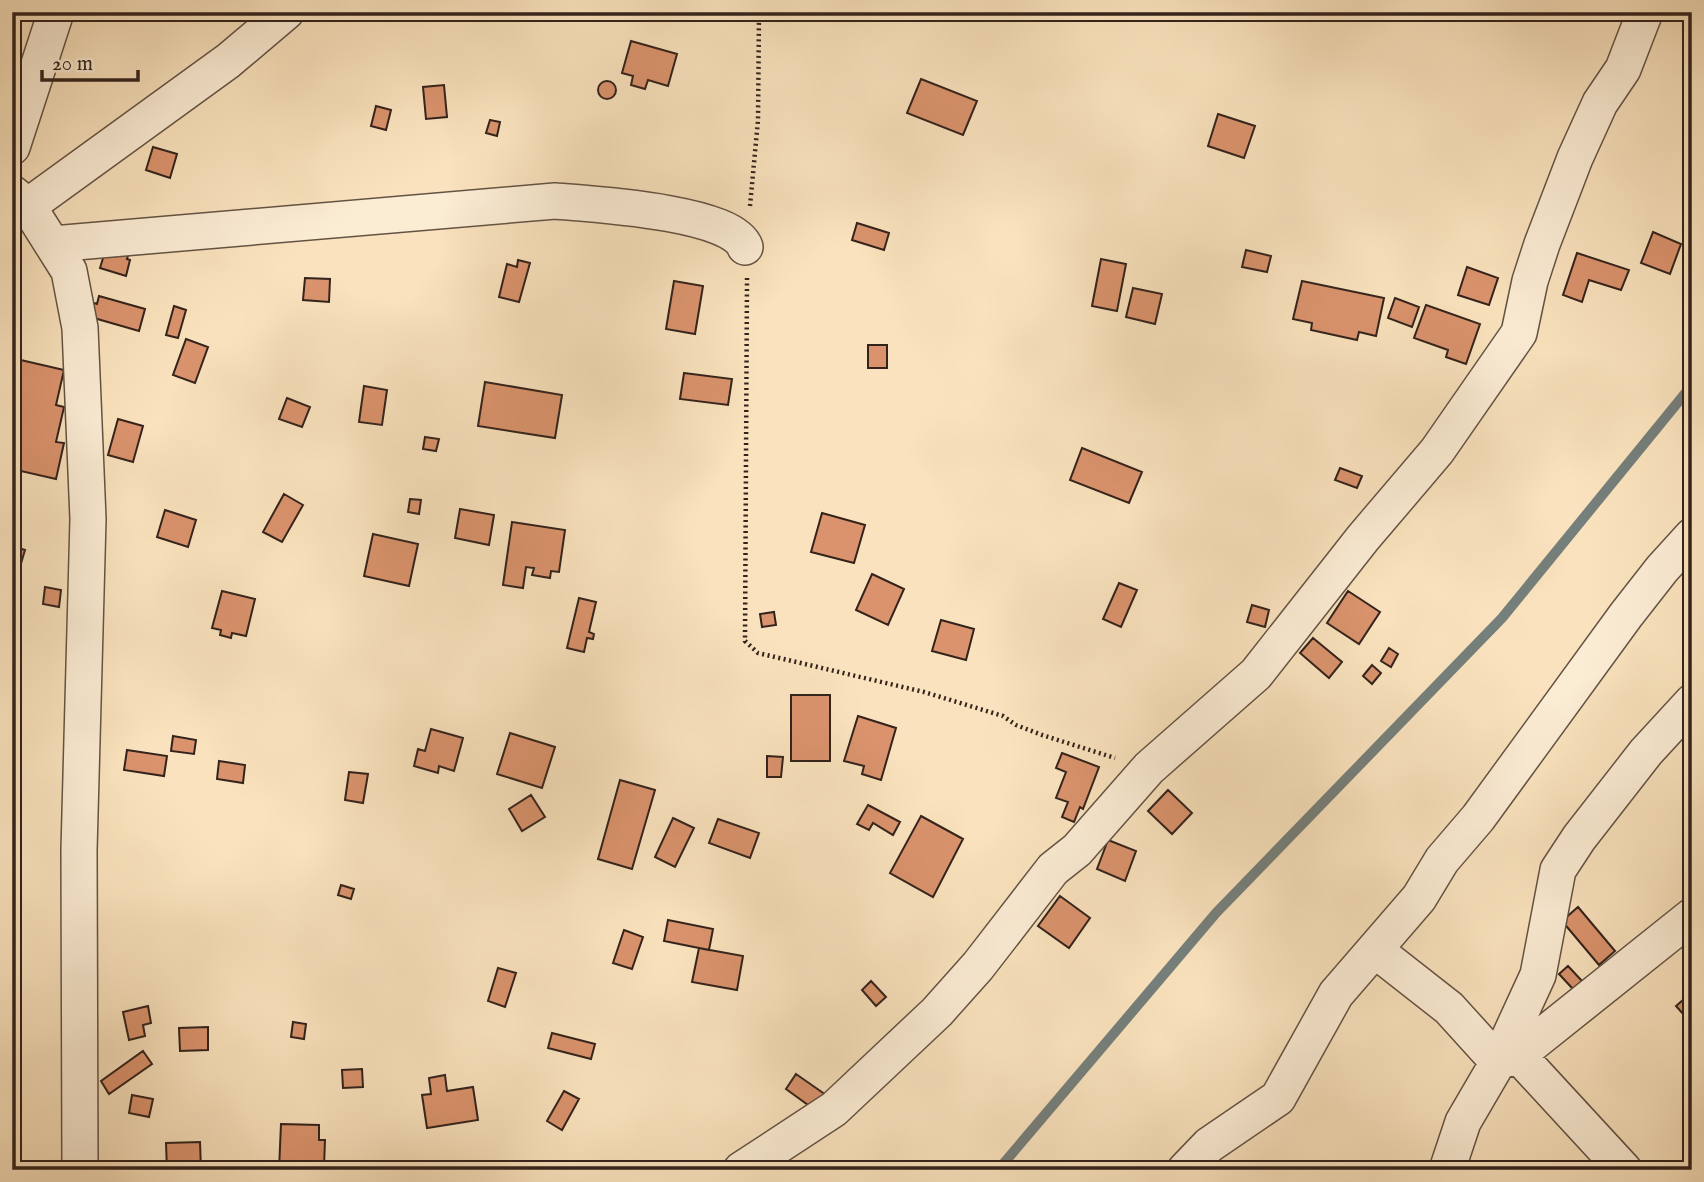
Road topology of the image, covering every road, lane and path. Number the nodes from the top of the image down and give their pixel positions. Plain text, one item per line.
1 (56, 12) edge
2 (286, 12) edge
3 (759, 12) edge
4 (1645, 12) edge
5 (12, 147) edge
6 (20, 199) edge
7 (53, 244) junction
8 (745, 247) junction
9 (1692, 536) edge
10 (1692, 702) edge
11 (1149, 768) junction
12 (1692, 916) edge
13 (1375, 950) junction
14 (1508, 1059) junction
15 (80, 1170) edge
16 (741, 1170) edge
17 (1185, 1170) edge
18 (1447, 1170) edge
19 (1624, 1170) edge

1 - 5 street
2 - 6 street
3 - 8 path
4 - 11 street
6 - 7 street
7 - 8 street
7 - 15 street
8 - 11 path
9 - 13 street
10 - 14 street
11 - 16 street
12 - 14 street
13 - 14 street
13 - 17 street
14 - 18 street
14 - 19 street

